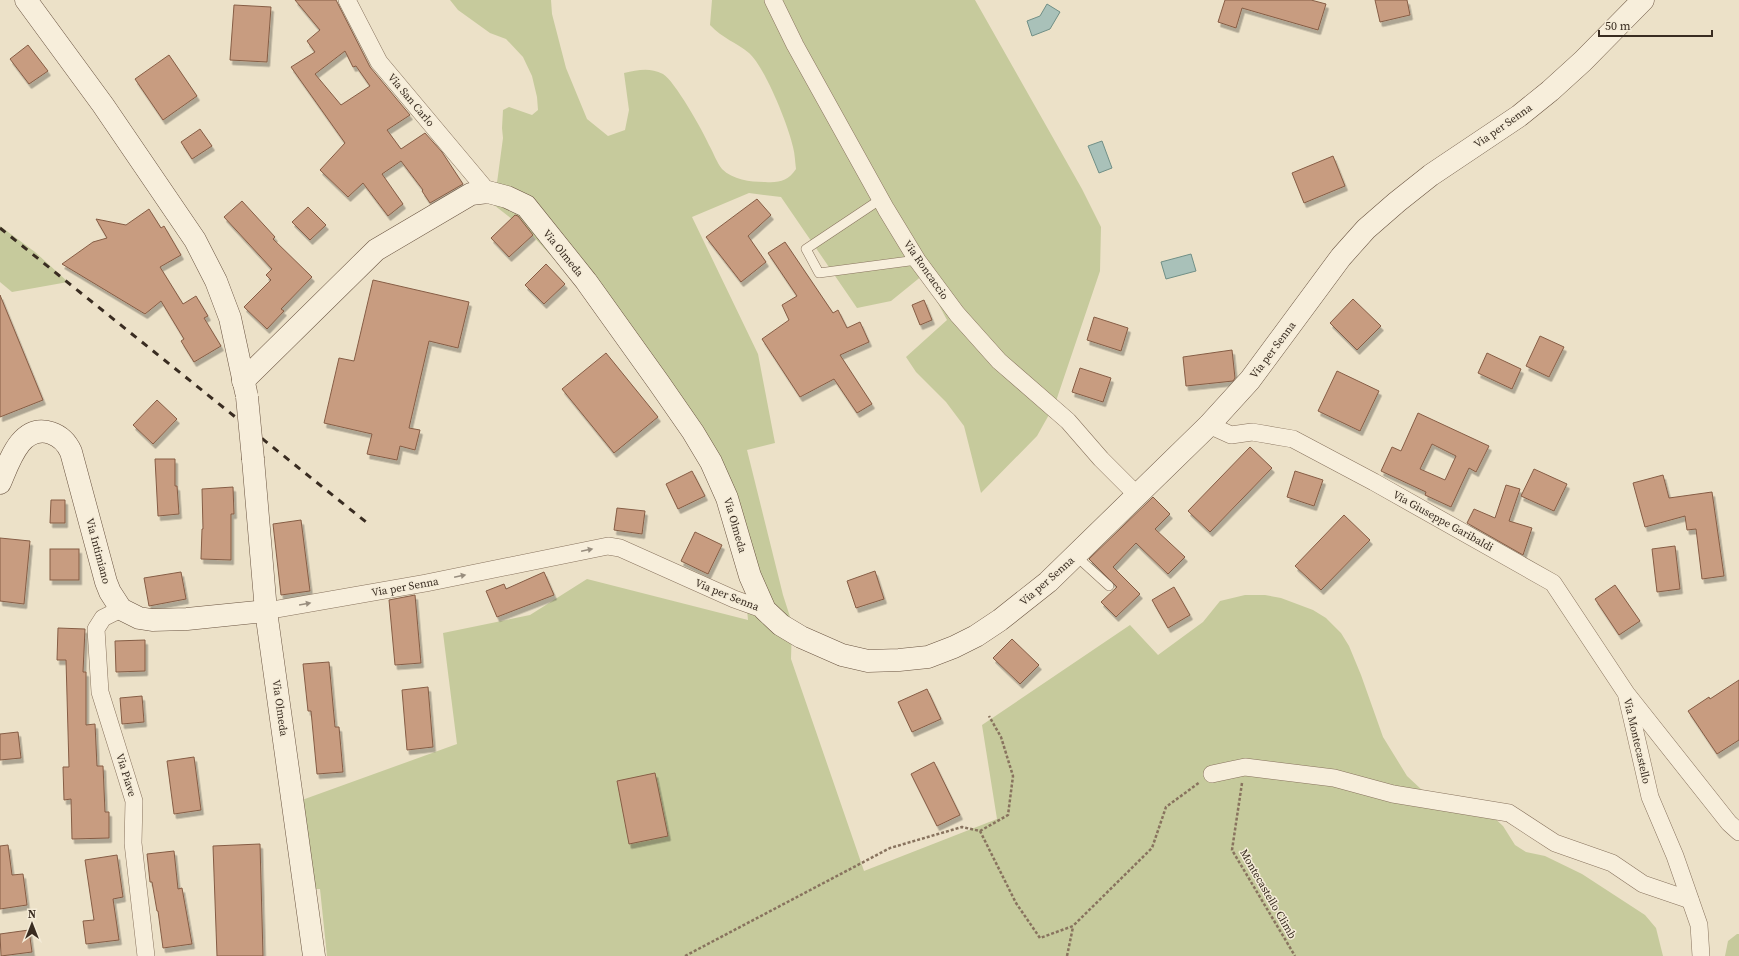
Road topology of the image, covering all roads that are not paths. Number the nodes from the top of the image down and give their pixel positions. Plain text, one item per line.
1 (26, 0) edge
2 (346, 0) edge
3 (773, 0) edge
4 (1643, 0) edge
5 (488, 192) junction
6 (881, 199) junction
7 (917, 260) junction
8 (245, 389) junction
9 (1209, 425) junction
10 (1, 479) edge
11 (1138, 496) junction
12 (1076, 556) junction
13 (1110, 586) dead end
14 (121, 608) junction
15 (765, 610) junction
16 (266, 611) junction
17 (1626, 693) junction
18 (1212, 774) road end
19 (1739, 832) edge
20 (1690, 900) junction
21 (146, 956) edge
22 (314, 956) edge
23 (1701, 956) edge

1 - 8 street, Via Olmeda
2 - 5 street, Via San Carlo
3 - 6 street, Via Roncaccio
4 - 9 street, Via per Senna
5 - 8 street, Via Olmeda
5 - 15 street, Via Olmeda
6 - 7 street, Via Roncaccio
6 - 7 lane
7 - 11 street, Via Roncaccio
8 - 16 street, Via Olmeda, bridge
9 - 11 street, Via per Senna
9 - 17 street, Via Giuseppe Garibaldi
10 - 14 street, Via Intimiano
11 - 12 street, Via per Senna
12 - 13 lane
12 - 15 street, Via per Senna
14 - 16 street, Via Intimiano
14 - 21 street, Via Piave
16 -> 15 street, Via per Senna
16 - 22 street, Via Olmeda
17 - 19 street, Via Montecastello
17 - 20 street, Via Montecastello
18 - 20 street
20 - 23 street, Via Montecastello

